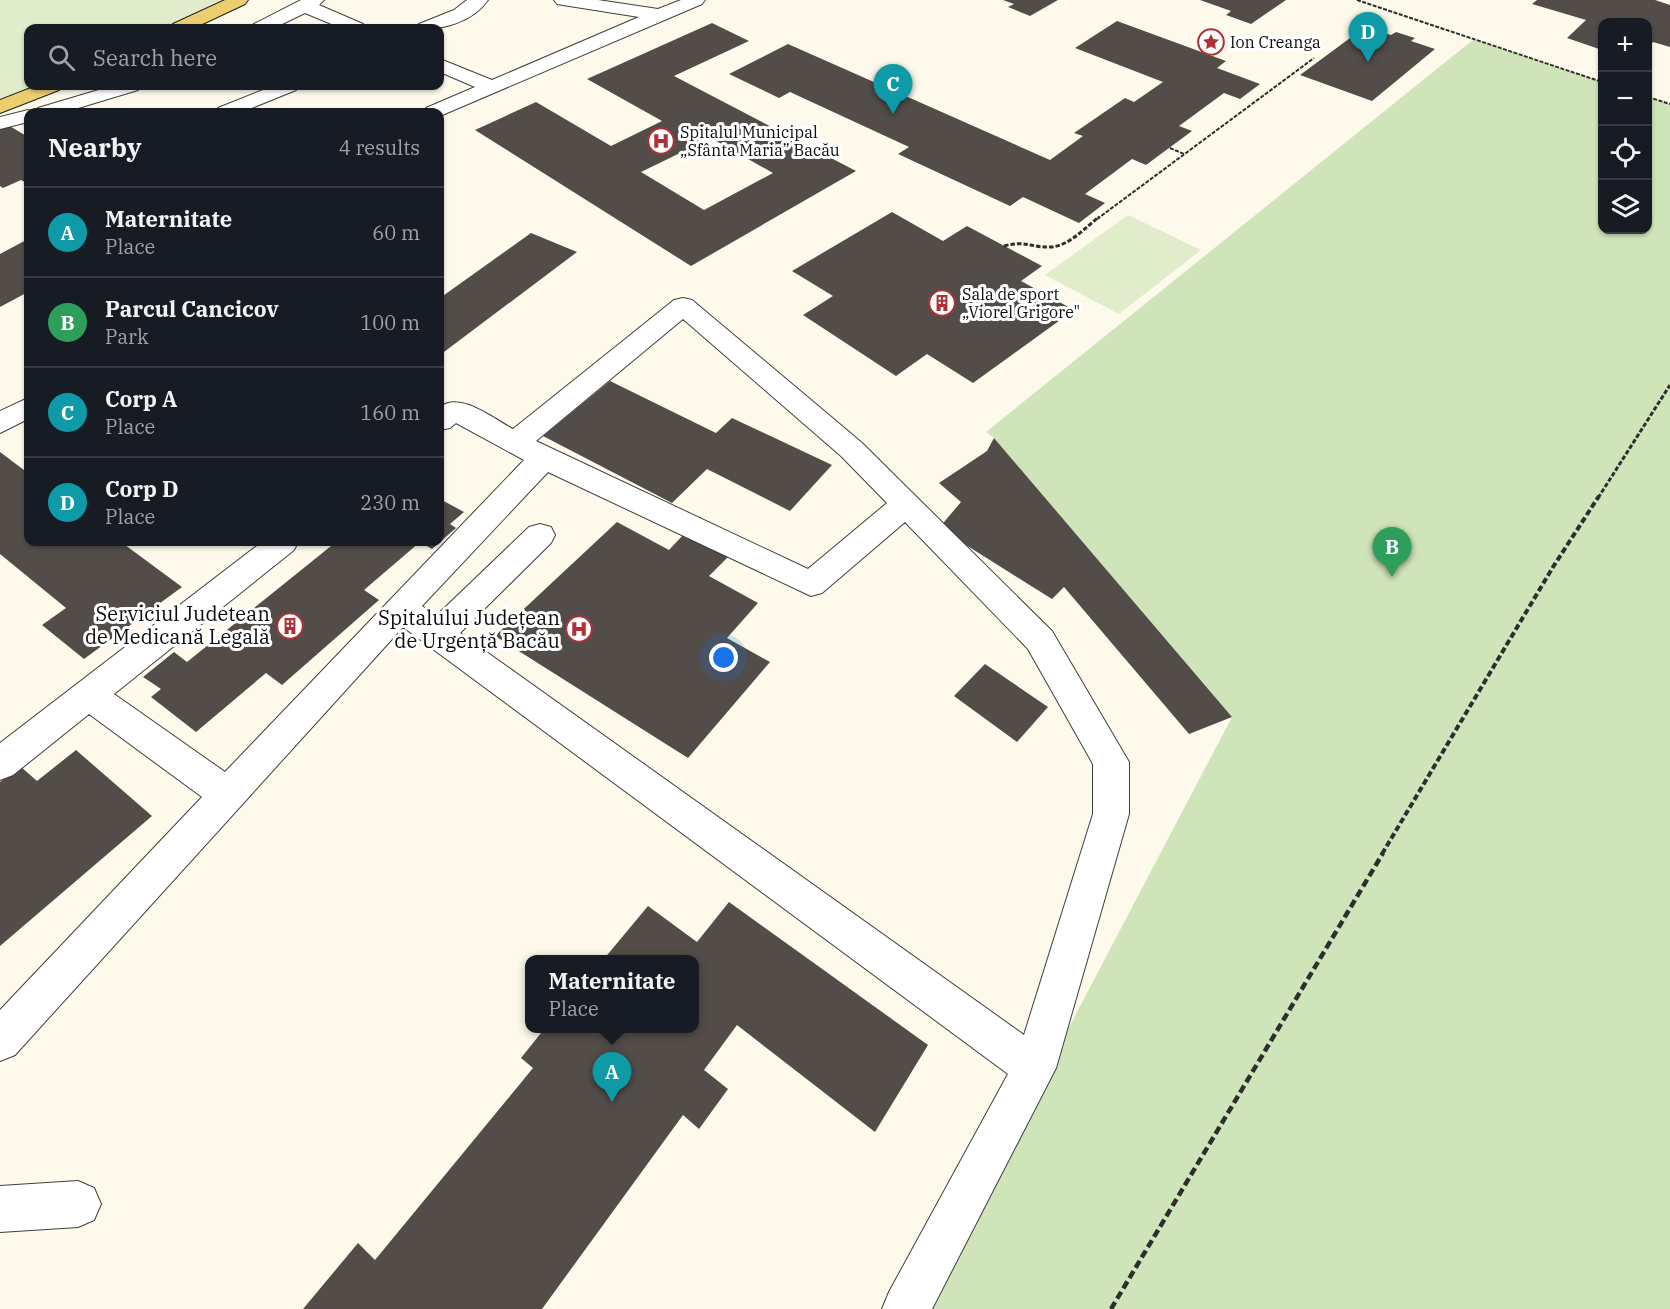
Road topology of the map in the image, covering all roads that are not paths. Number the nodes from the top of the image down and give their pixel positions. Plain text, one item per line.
1 (239, 0) edge
2 (479, 0) edge
3 (563, 0) edge
4 (696, 0) edge
5 (310, 3) edge
6 (660, 15) junction
7 (188, 24) edge
8 (269, 24) edge
9 (349, 24) edge
10 (436, 24) edge
11 (444, 66) edge
12 (492, 87) junction
13 (42, 90) edge
14 (118, 90) edge
15 (279, 90) edge
16 (0, 107) edge
17 (58, 108) edge
18 (235, 108) edge
19 (442, 108) edge
20 (24, 117) edge
21 (0, 123) edge
22 (24, 409) edge
23 (444, 411) edge
24 (0, 423) edge
25 (530, 450) junction
26 (906, 504) junction
27 (540, 535) dead end
28 (278, 546) edge
29 (401, 608) junction
30 (438, 634) junction
31 (88, 694) junction
32 (0, 764) edge
33 (228, 795) junction
34 (0, 1040) edge
35 (1035, 1068) junction
36 (78, 1204) dead end
37 (0, 1209) edge
38 (906, 1309) edge

1 - 7 main road
2 - 10 lane
3 - 6 lane
4 - 6 lane
5 - 8 lane
5 - 9 lane
6 - 12 lane
11 - 12 lane
12 - 19 lane
13 - 16 main road
14 - 17 lane
15 - 18 lane
20 - 21 lane
22 - 24 lane
23 - 25 lane
25 - 26 lane
25 - 26 lane
25 - 29 lane
26 - 35 lane
27 - 30 lane
28 - 31 lane
29 - 30 lane
29 - 33 lane
30 - 35 lane
31 - 32 lane
31 - 33 lane
33 - 34 lane
35 - 38 lane
36 - 37 lane

